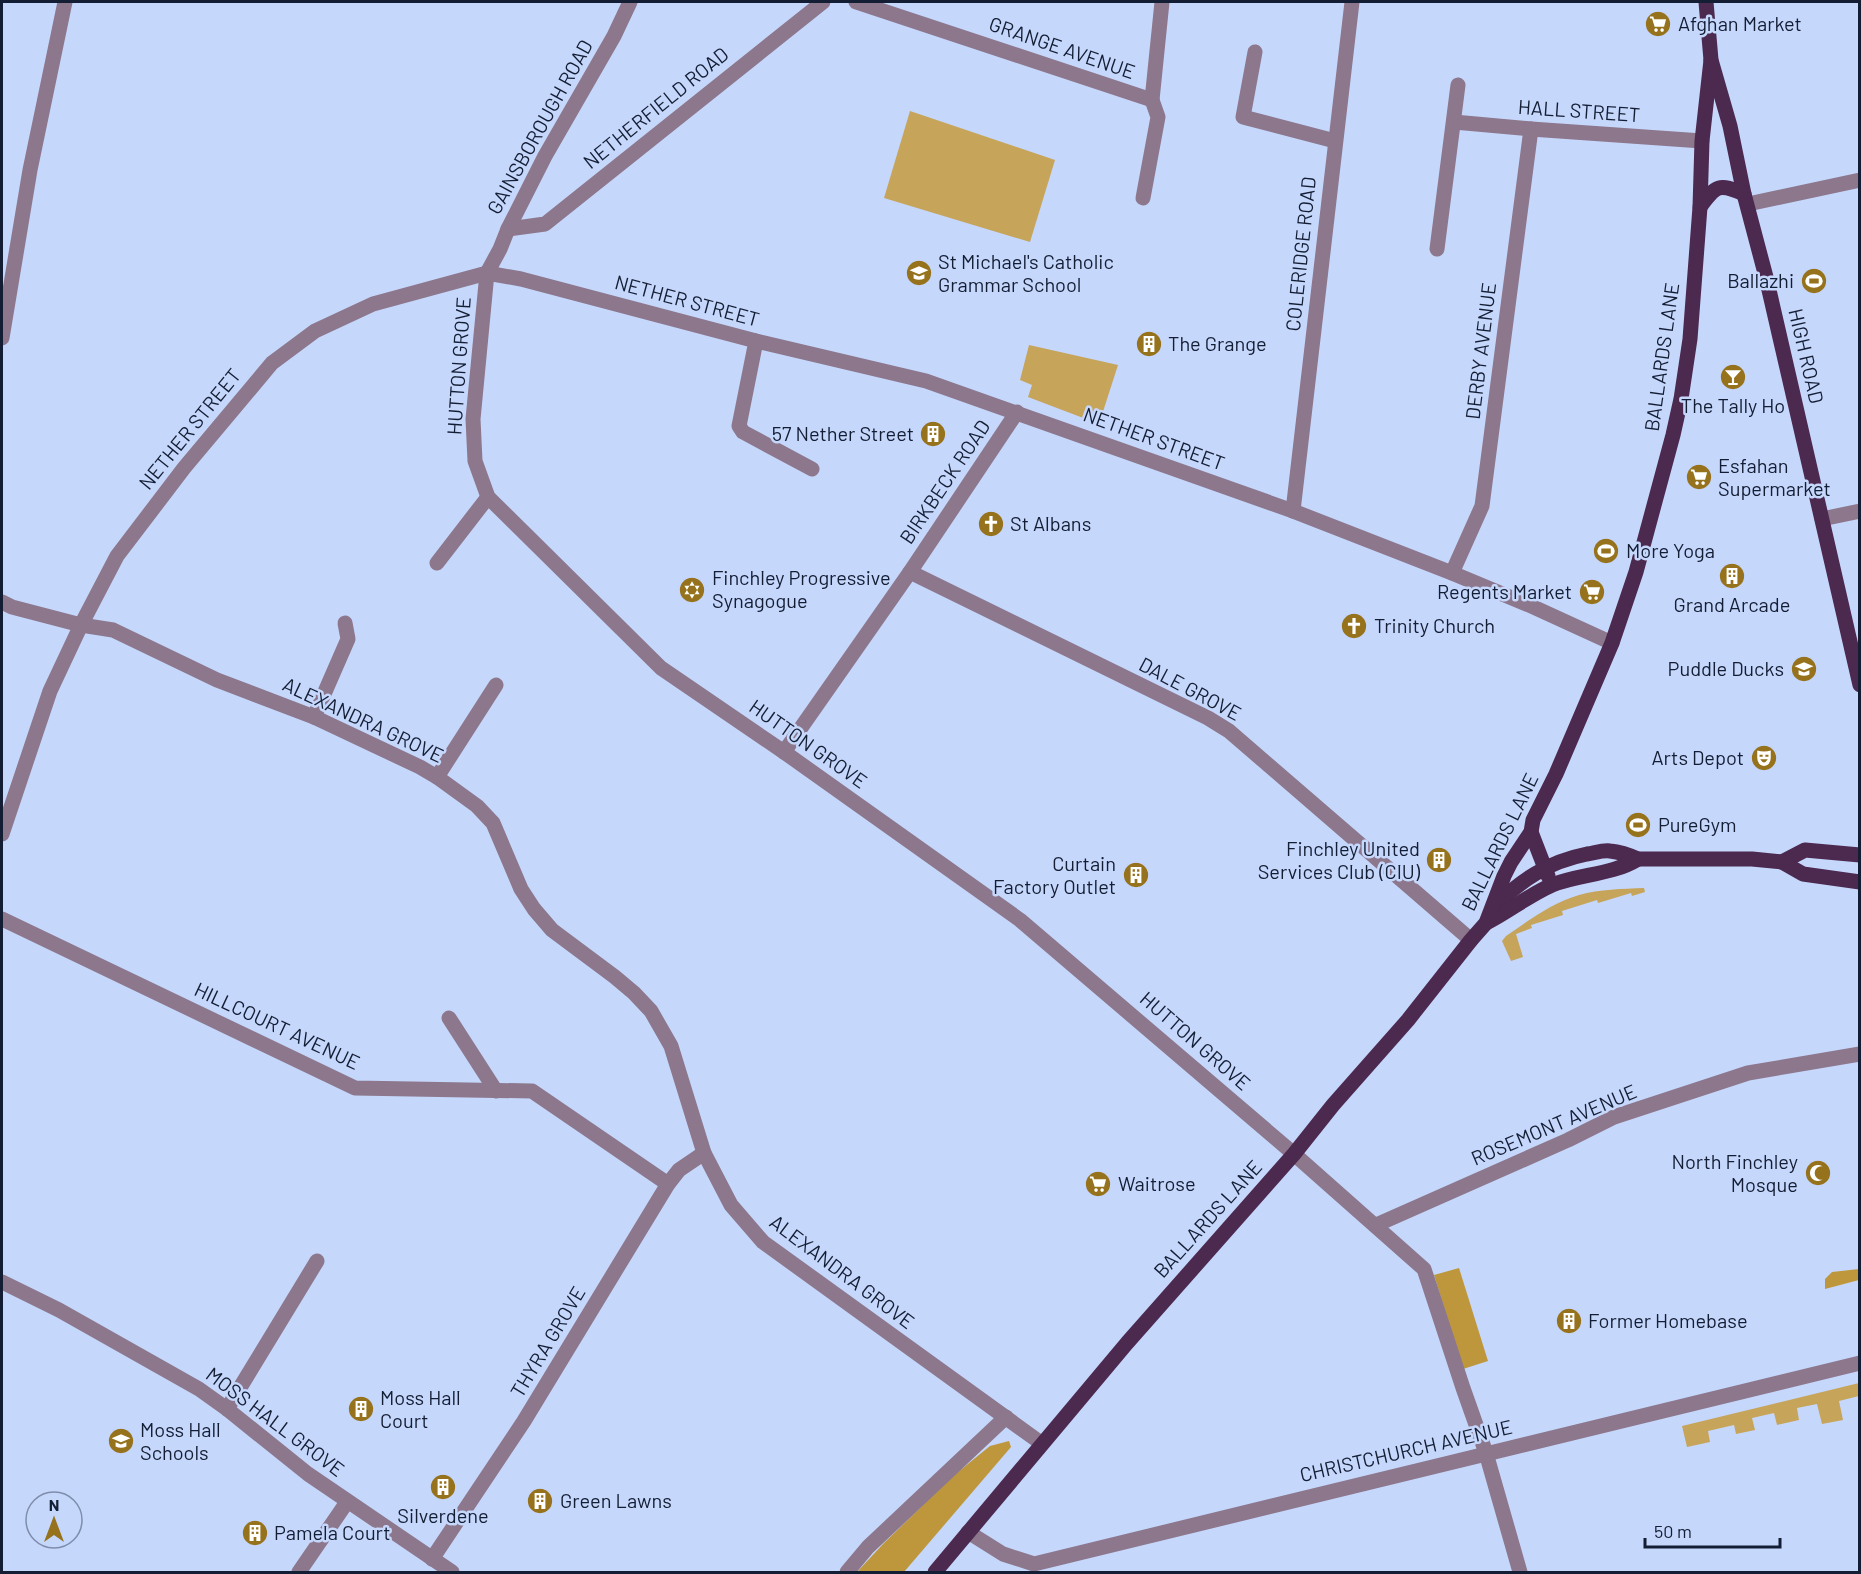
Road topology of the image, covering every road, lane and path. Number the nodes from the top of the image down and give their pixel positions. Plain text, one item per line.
1 (65, 2) edge
2 (630, 2) edge
3 (823, 2) edge
4 (856, 2) edge
5 (1162, 2) edge
6 (1352, 2) edge
7 (1707, 2) edge
8 (1255, 52) dead end
9 (1711, 60) junction
10 (1458, 85) dead end
11 (1152, 100) junction
12 (1454, 122) junction
13 (1531, 129) junction
14 (1335, 141) junction
15 (1702, 141) junction
16 (1860, 180) edge
17 (1143, 198) dead end
18 (1746, 199) junction
19 (1700, 207) junction
20 (508, 229) junction
21 (1437, 249) dead end
22 (487, 273) junction
23 (2, 338) edge
24 (756, 341) junction
25 (1017, 412) junction
26 (812, 469) dead end
27 (488, 497) junction
28 (1293, 511) junction
29 (1860, 511) edge
30 (1822, 519) junction
31 (437, 563) dead end
32 (910, 572) junction
33 (1452, 573) junction
34 (2, 602) edge
35 (345, 623) dead end
36 (81, 625) junction
37 (1612, 643) junction
38 (496, 685) dead end
39 (1860, 685) edge
40 (314, 717) junction
41 (784, 752) junction
42 (438, 777) junction
43 (1531, 832) junction
44 (2, 834) edge
45 (1860, 855) edge
46 (1638, 859) junction
47 (1782, 862) junction
48 (1545, 867) junction
49 (1860, 882) edge
50 (1552, 885) junction
51 (1489, 916) junction
52 (2, 919) edge
53 (1471, 940) junction
54 (449, 1018) dead end
55 (1856, 1055) edge
56 (496, 1091) junction
57 (705, 1153) junction
58 (1294, 1154) junction
59 (668, 1184) junction
60 (1376, 1225) junction
61 (317, 1261) dead end
62 (2, 1282) edge
63 (1860, 1363) edge
64 (227, 1409) junction
65 (1006, 1418) junction
66 (1041, 1443) junction
67 (1486, 1453) junction
68 (347, 1502) junction
69 (968, 1532) junction
70 (432, 1559) junction
71 (299, 1572) edge
72 (452, 1572) edge
73 (847, 1572) edge
74 (935, 1572) edge
75 (1520, 1572) edge

1 - 23 street
2 - 20 street, GAINSBOROUGH ROAD
3 - 20 street, NETHERFIELD ROAD
4 - 11 street, GRANGE AVENUE
5 - 11 street, GRANGE AVENUE
6 - 14 street, COLERIDGE ROAD
7 - 9 main road, HIGH ROAD
8 - 14 street
9 - 15 main road, BALLARDS LANE
9 - 18 main road, HIGH ROAD
10 - 12 street
11 - 17 street, GRANGE AVENUE
12 - 13 street, HALL STREET
12 - 21 street
13 - 15 street, HALL STREET
13 - 33 street, DERBY AVENUE
14 - 28 street, COLERIDGE ROAD
15 - 19 main road, BALLARDS LANE
16 - 18 street
18 - 19 main road
18 - 30 main road, HIGH ROAD
19 - 37 main road, BALLARDS LANE
20 - 22 street, GAINSBOROUGH ROAD
22 - 24 street, NETHER STREET
22 - 27 street, HUTTON GROVE
22 - 36 street, NETHER STREET
24 - 25 street, NETHER STREET
24 - 26 street
25 - 28 street, NETHER STREET
25 - 32 street, BIRKBECK ROAD
27 - 31 street
27 - 41 street, HUTTON GROVE
28 - 33 street, NETHER STREET
29 - 30 street
30 - 39 main road, HIGH ROAD
32 - 41 street, BIRKBECK ROAD
32 - 53 street, DALE GROVE
33 - 37 street, NETHER STREET
34 - 36 street, ALEXANDRA GROVE
35 - 40 street
36 - 40 street, ALEXANDRA GROVE
36 - 44 street, NETHER STREET
37 - 43 main road, BALLARDS LANE
38 - 42 street
40 - 42 street, ALEXANDRA GROVE
41 - 58 street, HUTTON GROVE
42 - 57 street, ALEXANDRA GROVE
43 - 48 main road
43 - 51 main road, BALLARDS LANE
45 - 47 main road
46 - 47 main road
46 - 48 main road
46 - 50 main road
47 - 49 main road
48 - 50 main road
48 - 51 main road
50 - 51 main road
51 - 53 main road, BALLARDS LANE
52 - 56 street, HILLCOURT AVENUE
53 - 58 main road, BALLARDS LANE
54 - 56 street
55 - 60 street, ROSEMONT AVENUE
56 - 59 street, HILLCOURT AVENUE
57 - 59 street, THYRA GROVE
57 - 65 street, ALEXANDRA GROVE
58 - 60 street, HUTTON GROVE
58 - 66 main road, BALLARDS LANE
59 - 70 street, THYRA GROVE
60 - 67 street, HUTTON GROVE
61 - 64 street
62 - 64 street, MOSS HALL GROVE
63 - 67 street, CHRISTCHURCH AVENUE
64 - 68 street, MOSS HALL GROVE
65 - 66 street, ALEXANDRA GROVE
65 - 73 street
66 - 69 main road, BALLARDS LANE
67 - 69 street, CHRISTCHURCH AVENUE
67 - 75 street, HUTTON GROVE
68 - 70 street, MOSS HALL GROVE
68 - 71 street
69 - 74 main road, BALLARDS LANE
70 - 72 street, MOSS HALL GROVE

